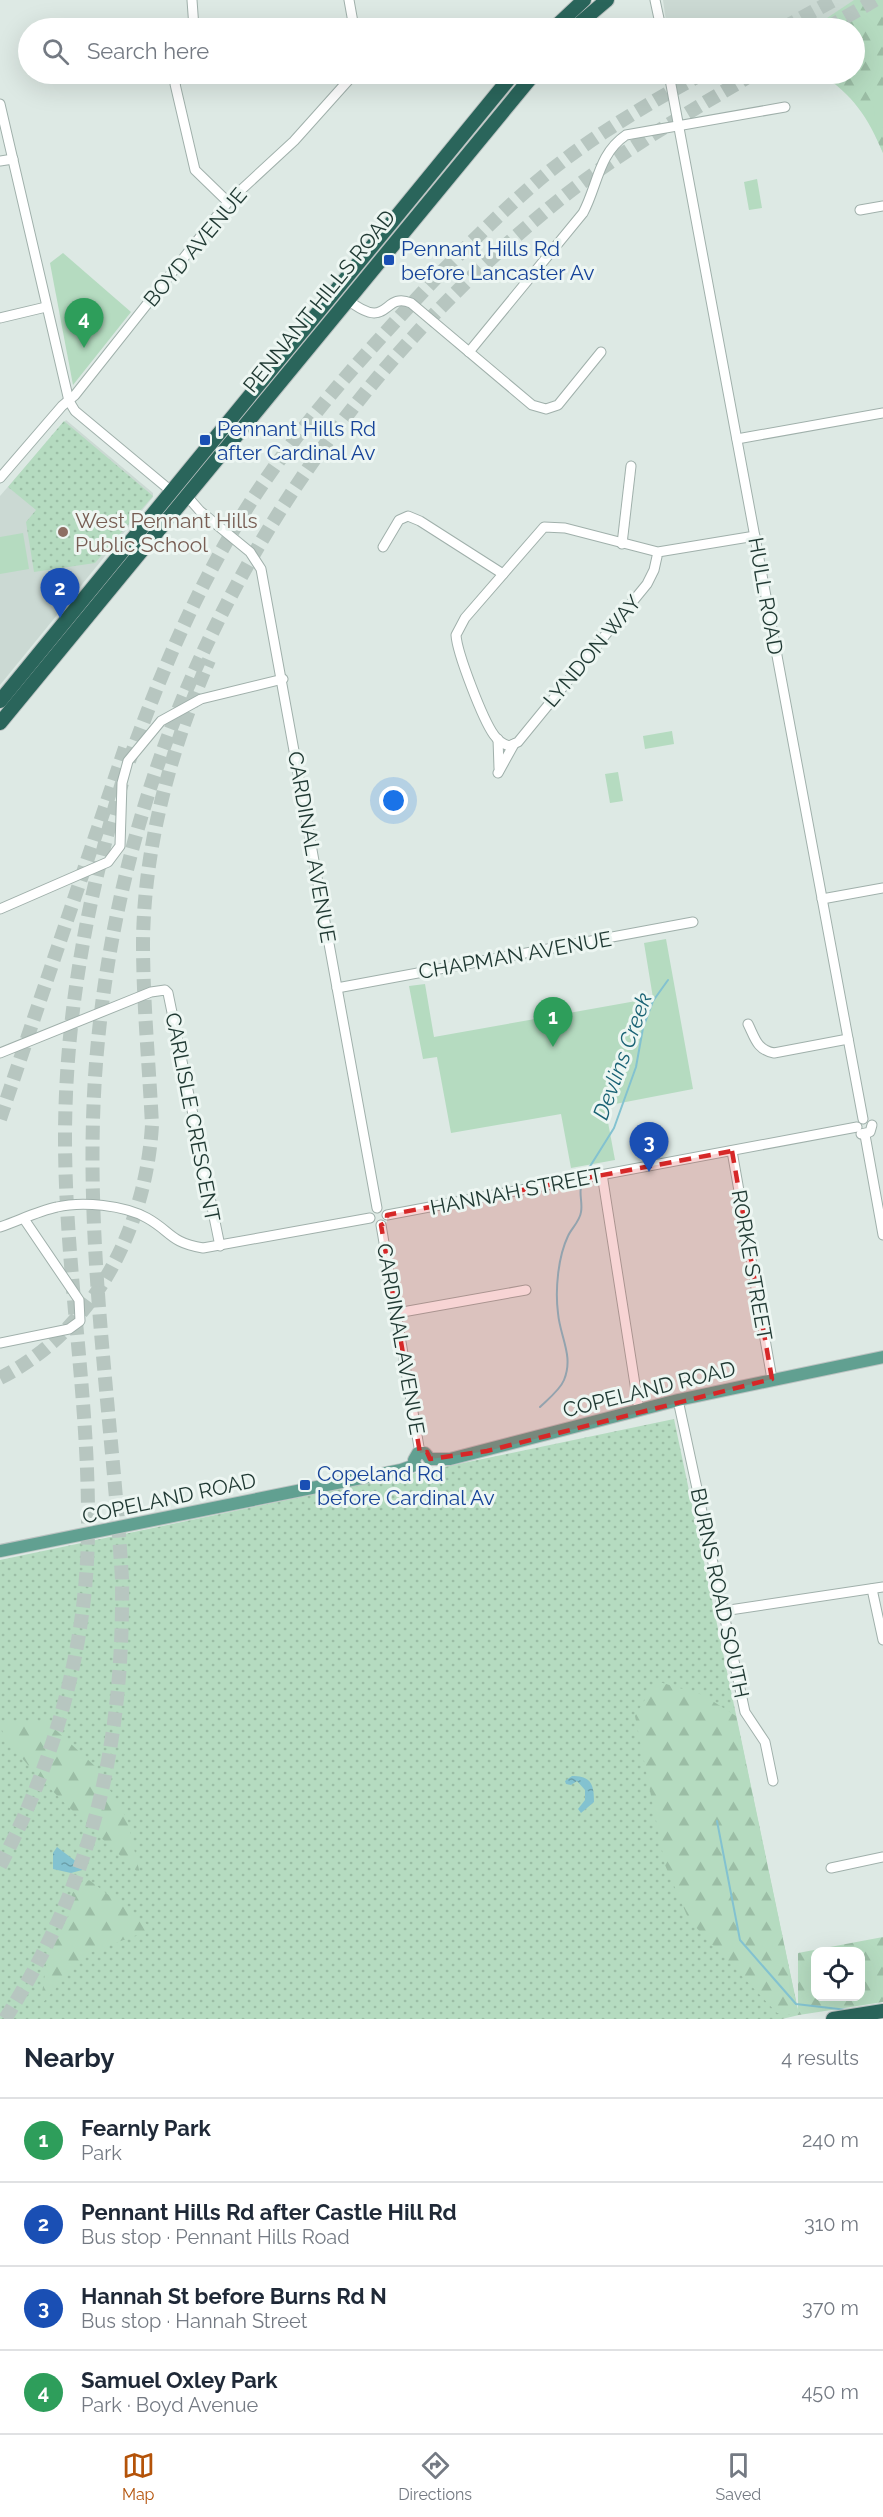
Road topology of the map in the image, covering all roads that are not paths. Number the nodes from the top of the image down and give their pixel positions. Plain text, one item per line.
1 (192, 0) edge
2 (349, 0) edge
3 (584, 0) edge
4 (607, 0) edge
5 (655, 0) edge
6 (193, 18) edge
7 (352, 18) edge
8 (565, 18) edge
9 (586, 18) edge
10 (659, 18) edge
11 (175, 84) edge
12 (345, 84) edge
13 (505, 84) edge
14 (526, 84) edge
15 (671, 84) edge
16 (0, 104) edge
17 (785, 107) dead end
18 (679, 128) junction
19 (13, 159) junction
20 (0, 161) edge
21 (228, 202) junction
22 (883, 206) edge
23 (860, 210) dead end
24 (348, 300) junction
25 (46, 307) junction
26 (0, 318) edge
27 (469, 352) junction
28 (601, 352) dead end
29 (69, 401) junction
30 (883, 413) edge
31 (737, 439) junction
32 (631, 466) dead end
33 (0, 478) edge
34 (174, 498) junction
35 (200, 511) junction
36 (754, 536) junction
37 (622, 544) junction
38 (383, 547) dead end
39 (658, 552) junction
40 (503, 574) junction
41 (283, 679) junction
42 (0, 701) edge
43 (0, 723) edge
44 (498, 739) junction
45 (514, 744) junction
46 (883, 888) edge
47 (822, 899) junction
48 (0, 909) edge
49 (693, 922) dead end
50 (337, 988) junction
51 (748, 1023) dead end
52 (848, 1039) junction
53 (0, 1053) edge
54 (860, 1123) junction
55 (883, 1123) edge
56 (872, 1125) junction
57 (865, 1135) junction
58 (732, 1151) junction
59 (598, 1175) junction
60 (377, 1208) junction
61 (387, 1215) junction
62 (370, 1218) junction
63 (24, 1219) junction
64 (381, 1225) junction
65 (0, 1227) edge
66 (883, 1235) edge
67 (220, 1246) junction
68 (526, 1290) dead end
69 (397, 1313) junction
70 (0, 1342) edge
71 (882, 1358) edge
72 (772, 1379) junction
73 (678, 1400) junction
74 (639, 1410) junction
75 (421, 1459) junction
76 (0, 1551) edge
77 (883, 1587) edge
78 (872, 1589) junction
79 (723, 1611) junction
80 (883, 1640) edge
81 (773, 1781) dead end
82 (883, 1857) edge
83 (831, 1868) dead end
84 (883, 2011) edge
85 (833, 2019) edge

1 - 6 street
2 - 7 street
3 - 8 highway
4 - 9 highway
5 - 10 street
11 - 21 street
12 - 21 street, BOYD AVENUE
13 - 34 highway, PENNANT HILLS ROAD
14 - 24 highway, PENNANT HILLS ROAD
15 - 18 street, HULL ROAD
16 - 19 street, CARDINAL AVENUE
17 - 18 street
18 - 27 street
18 - 31 street, HULL ROAD
19 - 20 street
19 - 25 street, CARDINAL AVENUE
21 - 29 street, BOYD AVENUE
22 - 23 street
24 - 27 street
24 - 34 highway, PENNANT HILLS ROAD
25 - 26 street
25 - 29 street, CARDINAL AVENUE
27 - 28 street
29 - 33 street, BOYD AVENUE
29 - 34 street, CARDINAL AVENUE
30 - 31 street
31 - 36 street, HULL ROAD
32 - 37 street
34 - 35 street, CARDINAL AVENUE
34 - 35 street, CARDINAL AVENUE
34 - 42 highway, PENNANT HILLS ROAD
34 - 43 highway, PENNANT HILLS ROAD
35 - 41 street, CARDINAL AVENUE
36 - 39 street, LYNDON WAY
36 - 47 street, HULL ROAD
37 - 39 street, LYNDON WAY
37 - 40 street, LYNDON WAY
38 - 40 street
39 - 45 street, LYNDON WAY
40 - 44 street, LYNDON WAY
41 - 48 street
41 - 50 street, CARDINAL AVENUE
44 - 45 street
44 - 45 street, LYNDON WAY
46 - 47 street
47 - 52 street, HULL ROAD
49 - 50 street, CHAPMAN AVENUE
50 - 60 street, CARDINAL AVENUE
51 - 52 street
52 - 54 street, HULL ROAD
53 - 67 street, CARLISLE CRESCENT
54 - 56 street
54 - 57 street
54 - 58 street, HANNAH STREET
55 - 56 street
56 - 57 street
57 - 66 street
58 - 59 street, HANNAH STREET
58 - 72 street, RORKE STREET
59 - 61 street, HANNAH STREET
59 - 74 street
60 - 61 street
60 - 62 street
61 - 64 street
62 - 64 street
62 - 67 street
63 - 65 street
63 - 67 street
63 - 70 street
64 - 69 street, CARDINAL AVENUE
68 - 69 street
69 - 75 street, CARDINAL AVENUE
71 - 72 main road, COPELAND ROAD
72 - 73 main road, COPELAND ROAD
73 - 74 main road, COPELAND ROAD
73 - 79 street, BURNS ROAD SOUTH
74 - 75 main road, COPELAND ROAD
75 - 76 main road, COPELAND ROAD
77 - 78 street
78 - 79 street
78 - 80 street
79 - 81 street, BURNS ROAD SOUTH
82 - 83 street
84 - 85 highway

